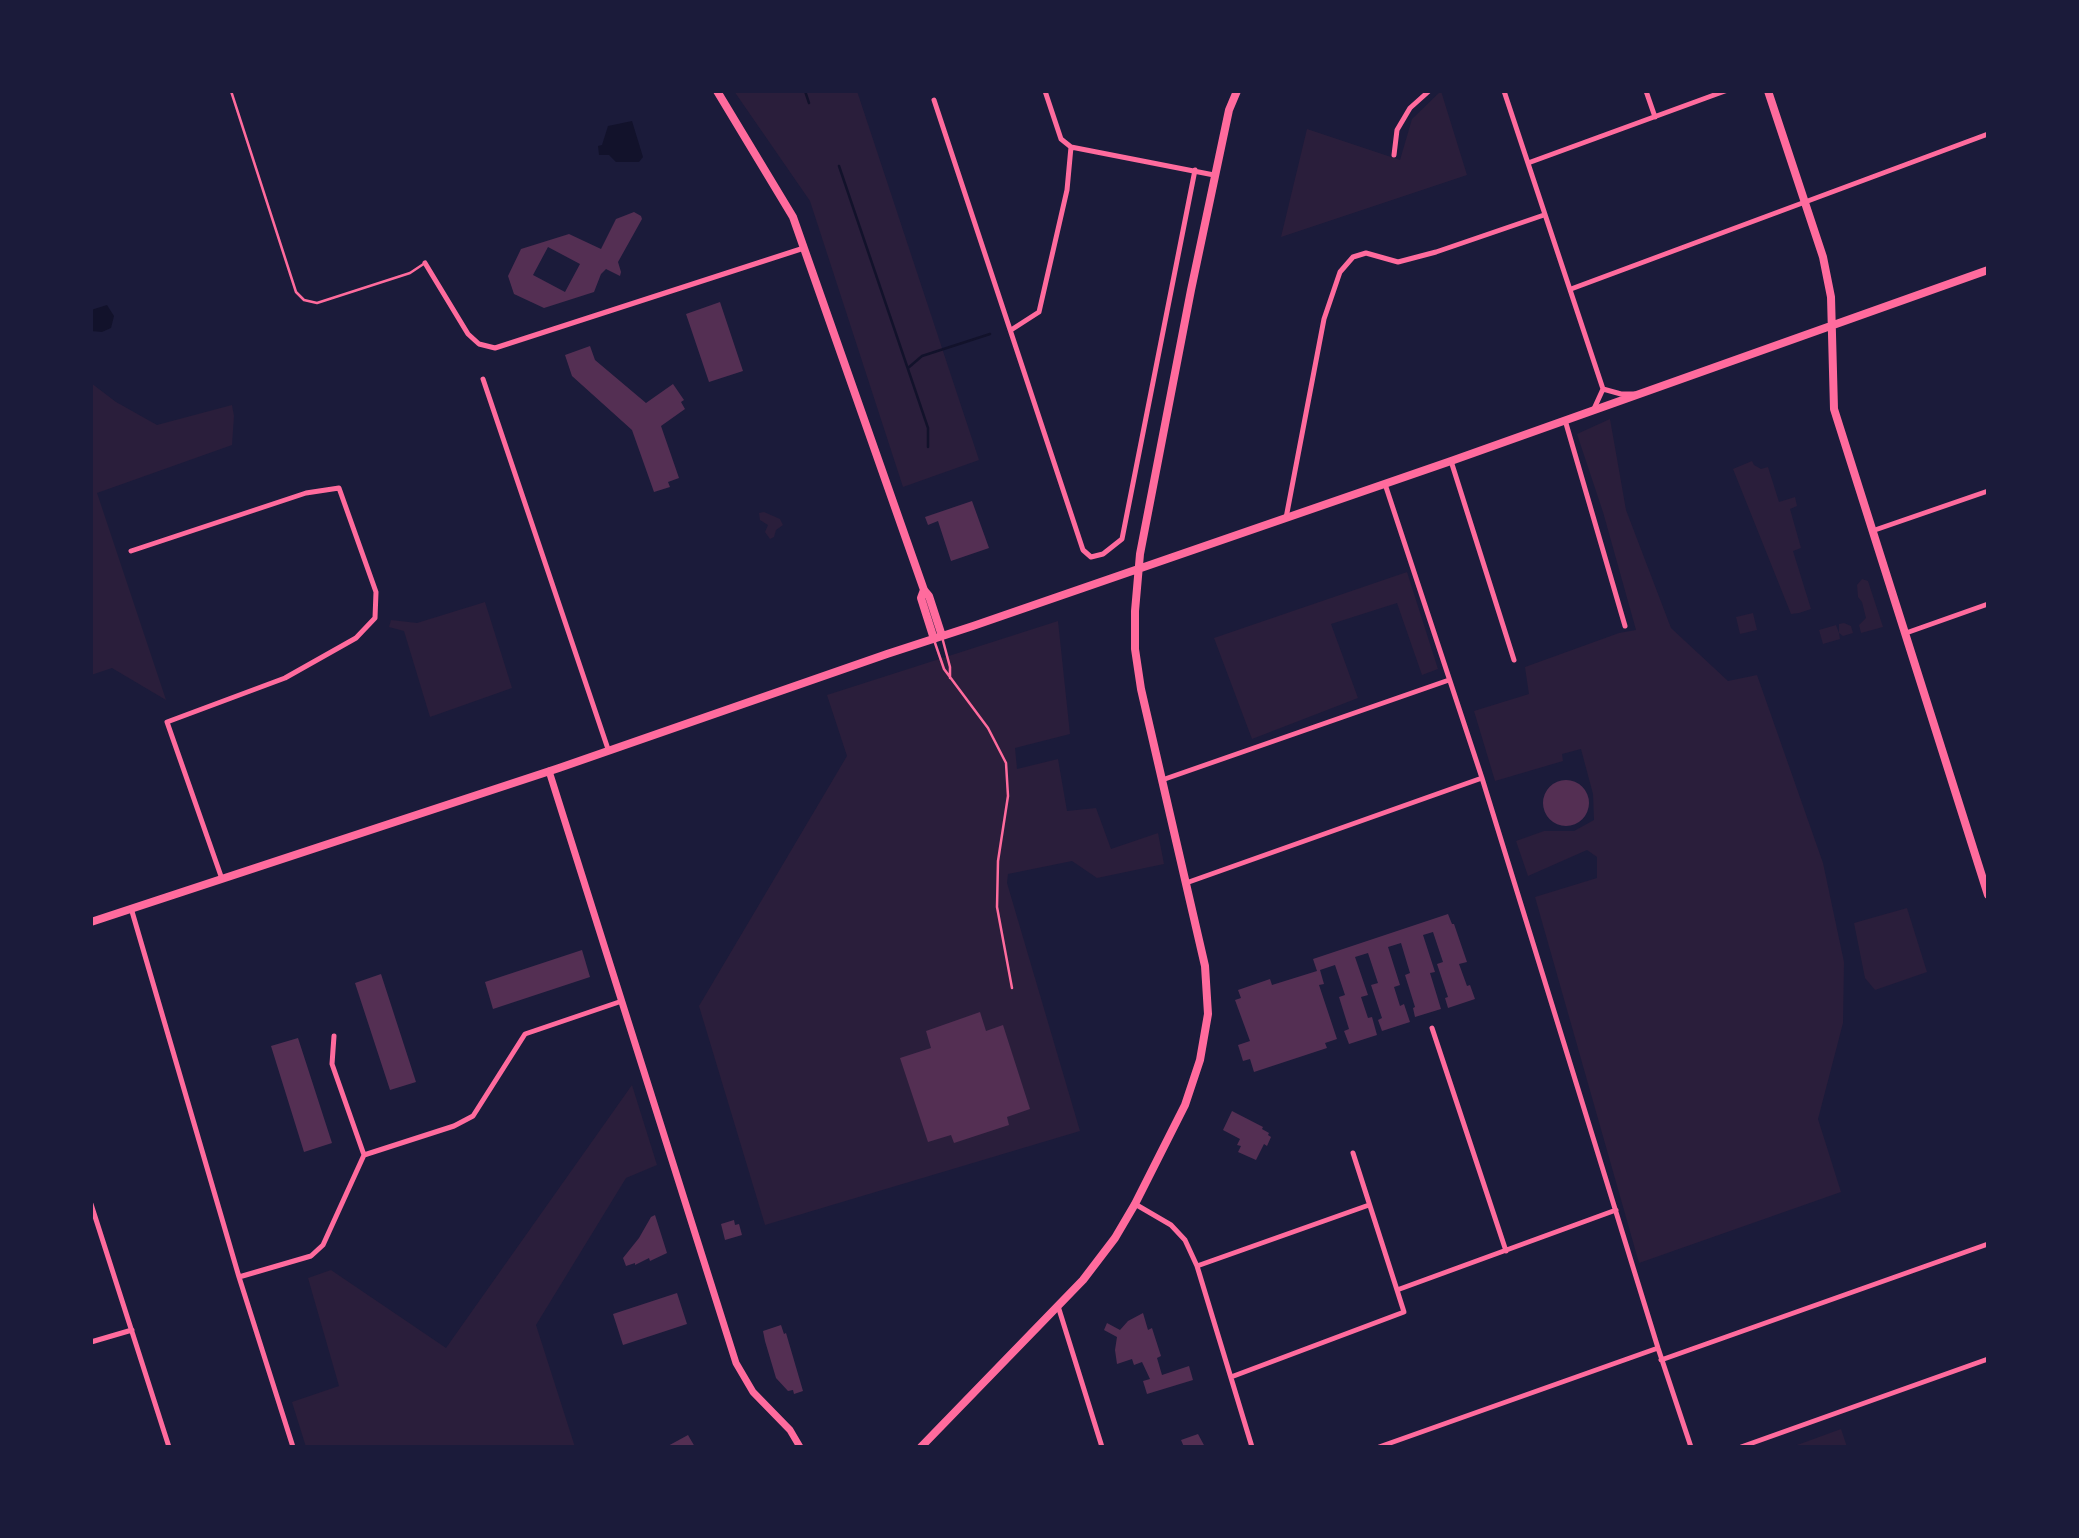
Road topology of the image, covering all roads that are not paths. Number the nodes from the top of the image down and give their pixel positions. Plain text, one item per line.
1 (231, 91) edge
2 (717, 91) edge
3 (1045, 91) edge
4 (1237, 91) edge
5 (1429, 91) edge
6 (1504, 91) edge
7 (1646, 91) edge
8 (1725, 91) edge
9 (1768, 91) edge
10 (934, 100) dead end
11 (1654, 117) junction
12 (1988, 134) edge
13 (1071, 147) junction
14 (1394, 155) dead end
15 (1528, 163) junction
16 (1195, 170) junction
17 (1214, 175) junction
18 (1804, 201) junction
19 (1544, 215) junction
20 (804, 248) junction
21 (425, 263) joint
22 (1988, 270) edge
23 (1571, 289) junction
24 (1832, 326) junction
25 (1012, 330) junction
26 (483, 379) dead end
27 (1603, 389) junction
28 (1638, 393) junction
29 (1593, 411) junction
30 (1565, 420) junction
31 (1451, 461) junction
32 (1385, 484) junction
33 (1988, 491) edge
34 (1286, 518) junction
35 (1872, 531) junction
36 (131, 551) dead end
37 (1138, 569) junction
38 (1988, 604) edge
39 (1625, 625) dead end
40 (1906, 633) junction
41 (938, 637) junction
42 (1514, 660) dead end
43 (950, 678) junction
44 (1449, 680) junction
45 (608, 749) junction
46 (549, 771) junction
47 (1482, 778) junction
48 (1162, 780) junction
49 (222, 879) junction
50 (1186, 883) junction
51 (1988, 895) edge
52 (131, 908) junction
53 (91, 922) edge
54 (1012, 988) dead end
55 (622, 1001) junction
56 (1432, 1028) dead end
57 (334, 1036) dead end
58 (1353, 1153) dead end
59 (364, 1155) junction
60 (91, 1204) edge
61 (1135, 1204) junction
62 (1369, 1205) junction
63 (1616, 1210) junction
64 (1988, 1244) edge
65 (1506, 1251) junction
66 (1197, 1266) junction
67 (239, 1277) junction
68 (1397, 1290) junction
69 (1058, 1305) junction
70 (132, 1330) junction
71 (91, 1342) edge
72 (1658, 1348) junction
73 (1988, 1359) edge
74 (1661, 1360) junction
75 (1231, 1377) junction
76 (169, 1447) edge
77 (293, 1447) edge
78 (800, 1447) edge
79 (920, 1447) edge
80 (1102, 1447) edge
81 (1252, 1447) edge
82 (1379, 1447) edge
83 (1691, 1447) edge
84 (1741, 1447) edge

1 - 21 lane
2 - 20 main road
3 - 13 street
4 - 17 main road
5 - 14 street
6 - 15 street
7 - 11 street
8 - 11 street
9 - 18 main road
10 - 25 street
11 - 15 street
12 - 18 street
13 - 16 street
13 - 25 street
15 - 19 street
16 - 17 street
16 - 25 street
17 - 37 main road
18 - 23 street
18 - 24 main road
19 - 23 street
19 - 34 street
20 - 21 street
20 - 41 main road
22 - 24 main road
23 - 27 street
24 - 28 main road
24 - 35 main road
26 - 45 street
27 - 28 street
27 - 29 street
28 - 29 main road
29 - 30 main road
30 - 31 main road
30 - 39 street
31 - 32 main road
31 - 42 street
32 - 34 main road
32 - 44 street
33 - 35 street
34 - 37 main road
35 - 40 main road
36 - 49 street
37 - 41 main road
37 - 48 main road
38 - 40 street
40 - 51 main road
41 - 43 lane
41 - 43 lane
41 - 45 main road
43 - 54 lane
44 - 47 street
44 - 48 street
45 - 46 main road
46 - 49 main road
46 - 55 street
47 - 50 street
47 - 63 street
48 - 50 main road
49 - 52 main road
50 - 61 main road
52 - 53 main road
52 - 67 street
55 - 59 street
55 - 78 street
56 - 65 street
57 - 59 street
58 - 62 street
59 - 67 street
60 - 70 street
61 - 66 street
61 - 69 main road
62 - 66 street
62 - 68 street
63 - 65 street
63 - 72 street
64 - 74 street
65 - 68 street
66 - 75 street
67 - 77 street
68 - 75 street
69 - 79 main road
69 - 80 street
70 - 71 street
70 - 76 street
72 - 74 street
72 - 82 street
73 - 84 street
74 - 83 street
75 - 81 street

